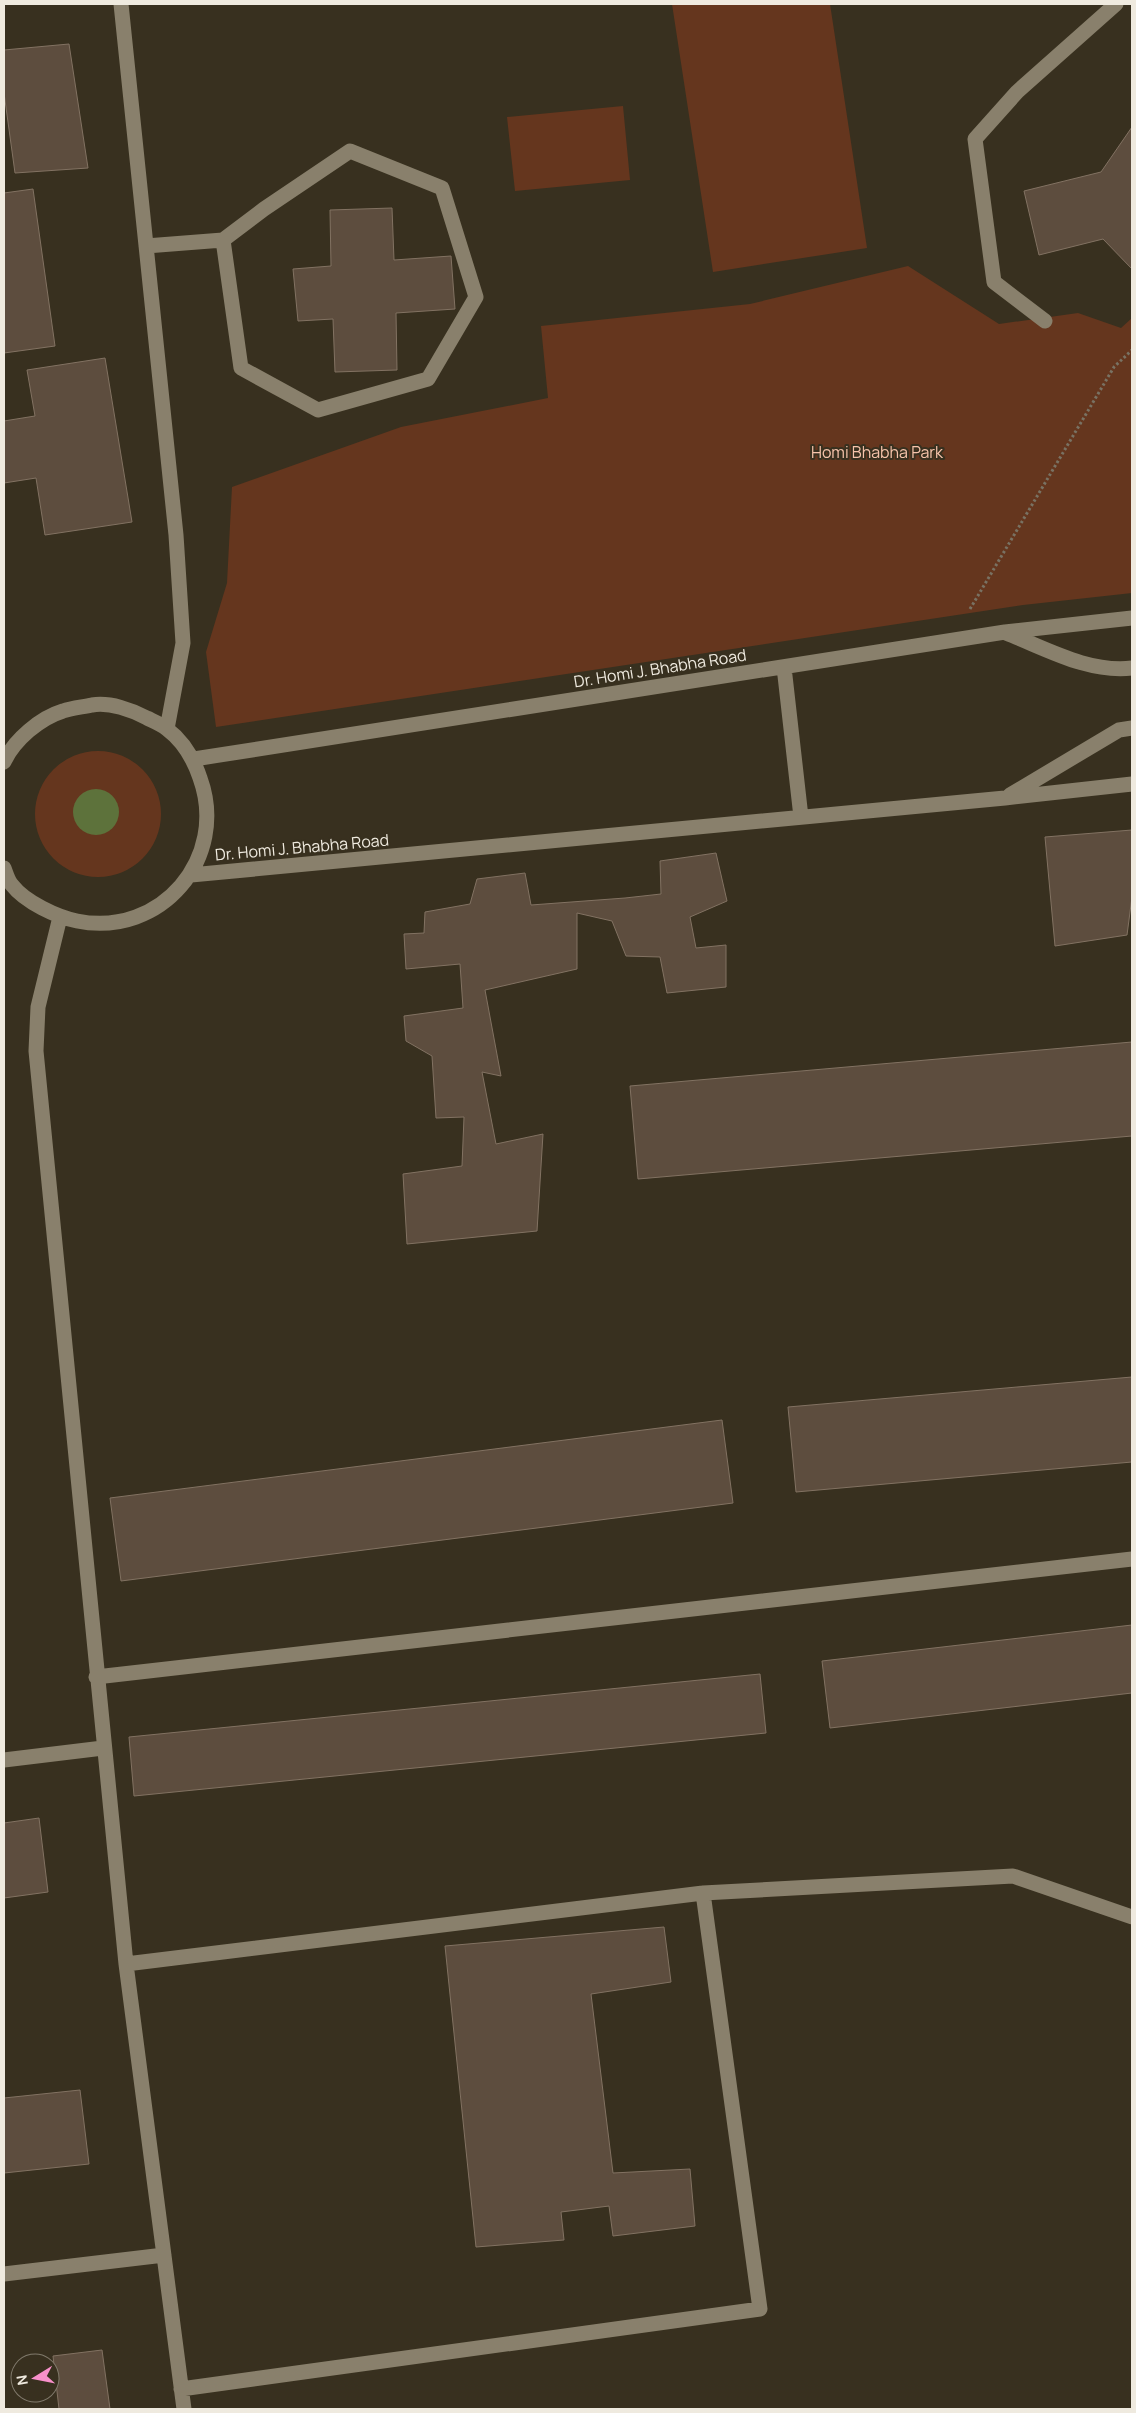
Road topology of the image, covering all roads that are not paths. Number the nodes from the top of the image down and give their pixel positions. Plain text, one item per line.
1 (121, 4) edge
2 (1116, 4) edge
3 (223, 240) junction
4 (146, 246) junction
5 (1045, 321) dead end
6 (1132, 618) edge
7 (1005, 632) junction
8 (784, 667) junction
9 (1132, 668) edge
10 (1132, 728) edge
11 (168, 729) junction
12 (5, 758) edge
13 (194, 759) junction
14 (1132, 784) edge
15 (1005, 798) junction
16 (802, 818) junction
17 (4, 868) edge
18 (191, 875) junction
19 (8, 886) edge
20 (60, 917) junction
21 (1132, 1559) edge
22 (96, 1677) junction
23 (104, 1748) junction
24 (4, 1760) edge
25 (703, 1893) junction
26 (1132, 1918) edge
27 (126, 1964) junction
28 (164, 2255) junction
29 (4, 2274) edge
30 (181, 2389) junction
31 (184, 2409) edge

1 - 4 street
2 - 5 street
3 - 3 street
3 - 4 street
4 - 11 street
6 - 7 street, Dr. Homi J. Bhabha Road
7 - 8 street, Dr. Homi J. Bhabha Road
7 - 9 street
8 - 13 street, Dr. Homi J. Bhabha Road
8 - 16 street
10 - 15 street
11 - 12 street
11 - 13 street
13 - 18 street
14 - 15 street, Dr. Homi J. Bhabha Road
15 - 16 street, Dr. Homi J. Bhabha Road
16 - 18 street, Dr. Homi J. Bhabha Road
17 - 19 street
18 - 20 street
19 - 20 street
20 - 22 street
21 - 22 street
22 - 23 street
23 - 24 street
23 - 27 street
25 - 26 street
25 - 27 street
25 - 30 street
27 - 28 street
28 - 29 street
28 - 30 street
30 - 31 street

